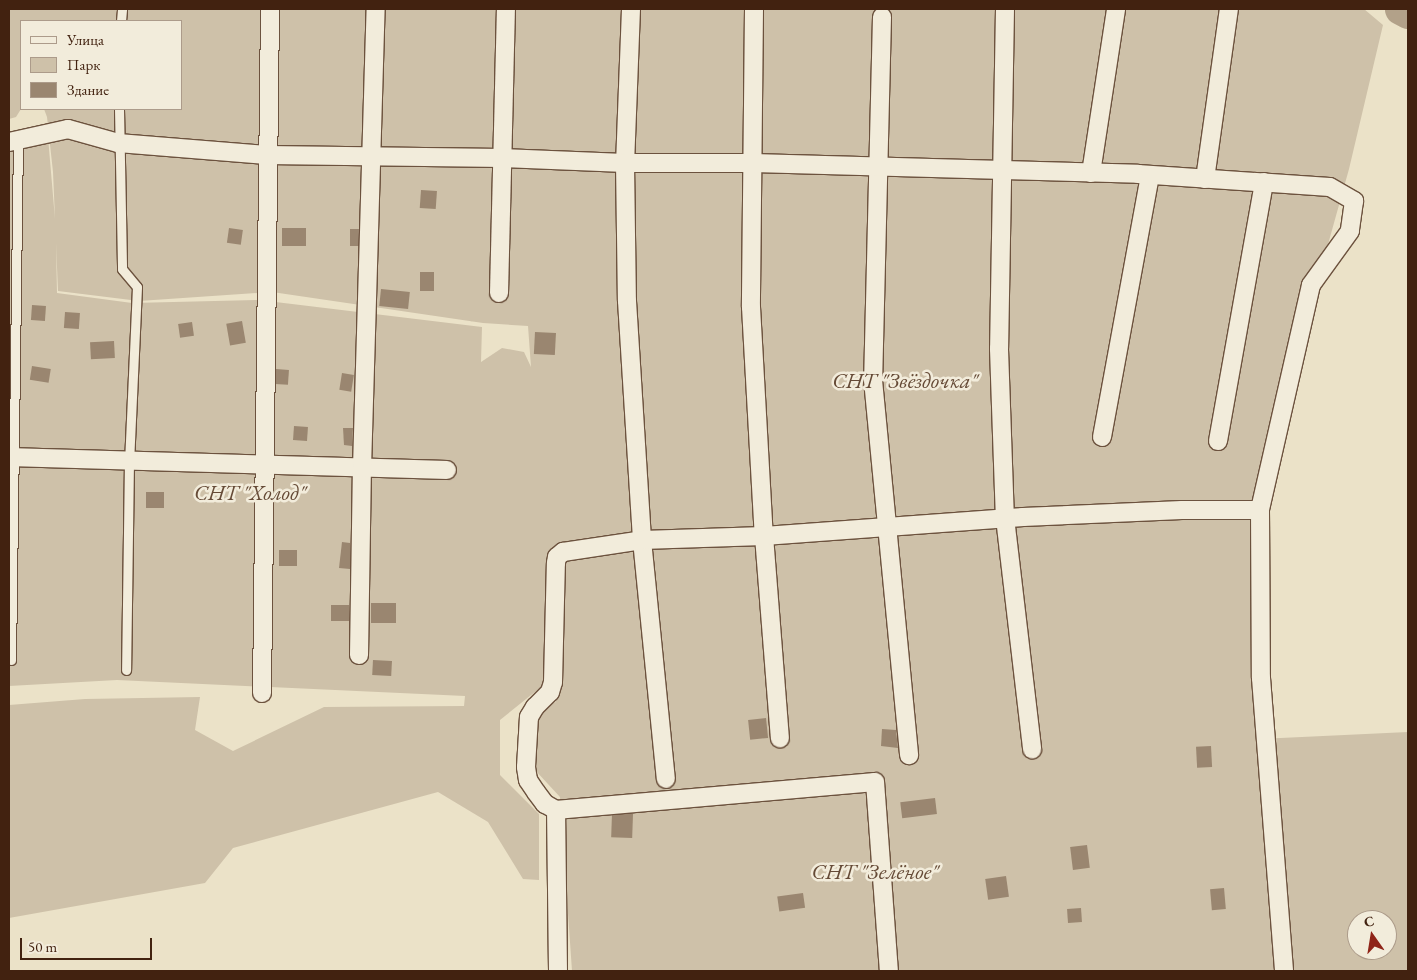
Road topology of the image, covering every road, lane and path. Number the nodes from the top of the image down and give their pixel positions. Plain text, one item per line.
1 (270, 9) edge
2 (376, 9) edge
3 (506, 9) edge
4 (631, 9) edge
5 (754, 9) edge
6 (1005, 9) edge
7 (1116, 9) edge
8 (1229, 9) edge
9 (882, 17) dead end
10 (119, 110) edge
11 (13, 140) edge
12 (118, 143) junction
13 (267, 155) junction
14 (373, 157) junction
15 (502, 158) junction
16 (753, 163) junction
17 (625, 164) junction
18 (879, 166) junction
19 (1002, 170) junction
20 (1091, 173) junction
21 (1150, 175) junction
22 (1205, 179) junction
23 (1264, 182) junction
24 (499, 293) dead end
25 (1102, 437) dead end
26 (1218, 441) dead end
27 (10, 457) edge
28 (129, 460) junction
29 (266, 466) junction
30 (362, 468) junction
31 (447, 470) dead end
32 (1260, 510) junction
33 (1005, 518) junction
34 (887, 526) junction
35 (764, 536) junction
36 (642, 540) junction
37 (359, 655) dead end
38 (10, 660) dead end
39 (126, 670) dead end
40 (262, 693) dead end
41 (780, 738) dead end
42 (1032, 749) dead end
43 (909, 755) dead end
44 (666, 779) dead end
45 (556, 810) junction
46 (558, 971) edge
47 (889, 971) edge
48 (1284, 971) edge

1 - 13 street
2 - 14 street
3 - 15 street
4 - 17 street
5 - 16 street
6 - 19 street
7 - 20 street
8 - 22 street
9 - 18 street
10 - 12 lane
11 - 12 street
11 - 27 lane
12 - 13 street
12 - 28 lane
13 - 14 street
13 - 29 street
14 - 15 street
14 - 30 street
15 - 17 street
15 - 24 street
16 - 17 street
16 - 18 street
16 - 35 street
17 - 36 street
18 - 19 street
18 - 34 street
19 - 20 street
19 - 33 street
20 - 21 street
21 - 22 street
21 - 25 street
22 - 23 street
23 - 26 street
23 - 32 street
27 - 28 street
27 - 38 lane
28 - 29 street
28 - 39 lane
29 - 30 street
29 - 40 street
30 - 31 street
30 - 37 street
32 - 33 street
32 - 48 street
33 - 34 street
33 - 42 street
34 - 35 street
34 - 43 street
35 - 36 street
35 - 41 street
36 - 44 street
36 - 45 street
45 - 46 street
45 - 47 street

